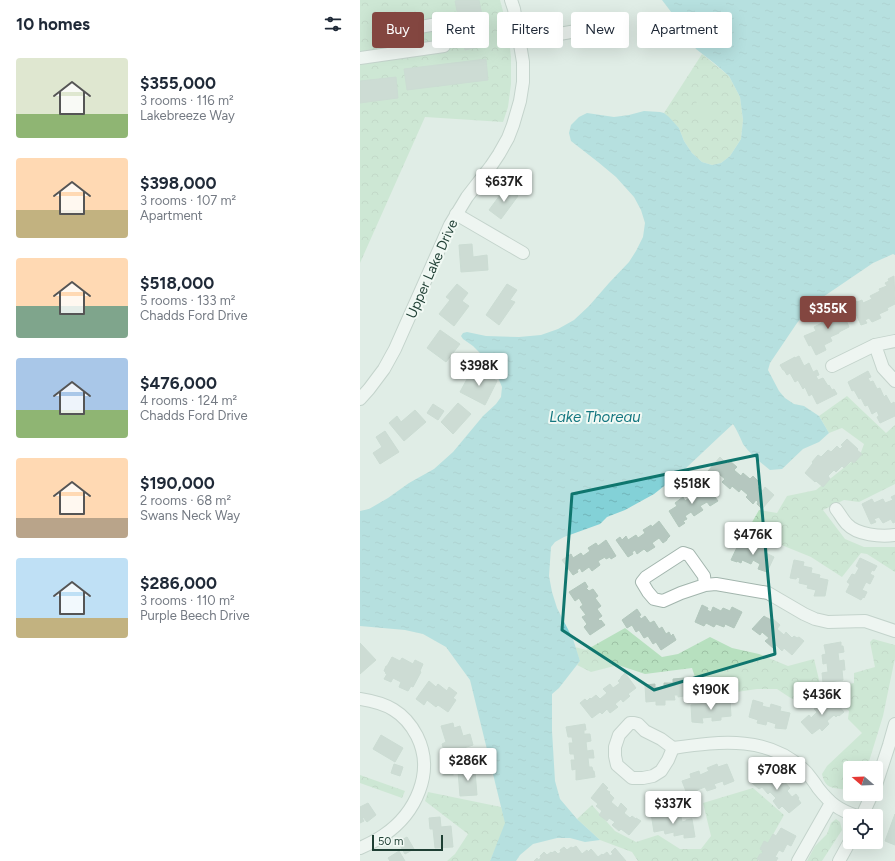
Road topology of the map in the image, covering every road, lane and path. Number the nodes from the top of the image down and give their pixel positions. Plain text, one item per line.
1 (511, 0) edge
2 (515, 12) edge
3 (521, 48) edge
4 (395, 53) dead end
5 (360, 58) edge
6 (456, 214) junction
7 (523, 253) dead end
8 (895, 341) edge
9 (875, 345) junction
10 (832, 366) dead end
11 (895, 381) edge
12 (360, 399) edge
13 (836, 509) dead end
14 (895, 535) edge
15 (705, 585) junction
16 (895, 631) edge
17 (360, 699) edge
18 (895, 724) edge
19 (673, 748) junction
20 (883, 763) edge
21 (831, 803) junction
22 (843, 810) edge
23 (360, 848) edge
24 (846, 849) edge
25 (798, 861) edge
26 (839, 861) edge

1 - 2 street, Upper Lake Drive
3 - 6 street, Upper Lake Drive
4 - 5 street
6 - 7 street
6 - 12 street, Upper Lake Drive
8 - 9 street
9 - 10 street
9 - 11 street
13 - 14 street
15 - 15 street
15 - 16 street
17 - 23 street
18 - 20 street
19 - 19 street
19 - 21 street
21 - 22 street
21 - 25 street
24 - 26 street

